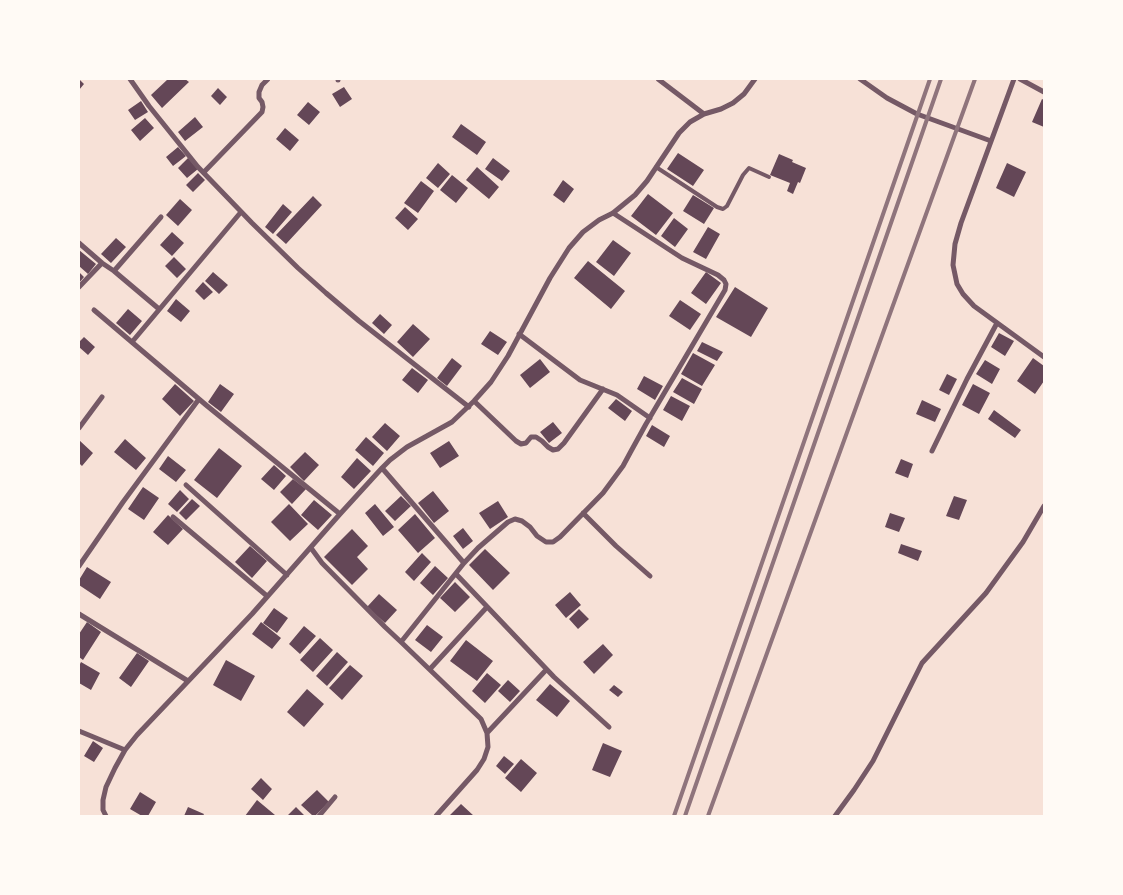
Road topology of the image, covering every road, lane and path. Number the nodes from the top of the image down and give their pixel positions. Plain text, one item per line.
1 (130, 79) edge
2 (268, 79) edge
3 (658, 79) edge
4 (755, 79) edge
5 (1014, 79) edge
6 (1020, 79) edge
7 (863, 80) edge
8 (1044, 92) edge
9 (704, 114) junction
10 (991, 141) junction
11 (656, 167) junction
12 (204, 172) junction
13 (769, 177) dead end
14 (241, 212) junction
15 (613, 213) junction
16 (161, 217) dead end
17 (79, 243) edge
18 (102, 263) junction
19 (114, 271) junction
20 (79, 287) edge
21 (159, 309) junction
22 (94, 310) dead end
23 (997, 323) junction
24 (519, 334) junction
25 (132, 342) junction
26 (1044, 357) edge
27 (603, 389) junction
28 (102, 397) dead end
29 (199, 399) junction
30 (474, 401) junction
31 (469, 407) junction
32 (650, 418) junction
33 (79, 428) edge
34 (932, 451) dead end
35 (382, 468) junction
36 (186, 485) dead end
37 (1044, 506) edge
38 (583, 513) junction
39 (340, 514) junction
40 (173, 517) dead end
41 (311, 548) junction
42 (464, 563) junction
43 (79, 566) edge
44 (456, 574) junction
45 (287, 575) junction
46 (650, 576) dead end
47 (267, 596) junction
48 (487, 607) junction
49 (79, 614) edge
50 (402, 642) junction
51 (430, 669) junction
52 (546, 670) junction
53 (188, 681) junction
54 (609, 727) dead end
55 (79, 731) edge
56 (487, 734) junction
57 (125, 750) junction
58 (335, 797) dead end
59 (106, 816) edge
60 (319, 816) edge
61 (436, 816) edge
62 (834, 816) edge

1 - 12 street
2 - 12 street
3 - 9 street
4 - 9 street
5 - 10 street
6 - 8 street
7 - 10 street
9 - 11 street
10 - 23 street
11 - 13 lane
11 - 15 street
12 - 14 street
14 - 21 street
14 - 31 street
15 - 24 street
15 - 32 street
16 - 19 street
17 - 18 street
18 - 19 street
18 - 20 street
19 - 21 street
21 - 25 street
22 - 25 street
23 - 26 street
23 - 34 street
24 - 27 street
24 - 30 street
25 - 29 street
27 - 30 street
27 - 32 street
28 - 33 street
29 - 39 street
29 - 43 street
30 - 31 street
31 - 35 street
32 - 38 street
35 - 39 street
35 - 42 street
36 - 45 street
37 - 62 street
38 - 42 street
38 - 46 street
39 - 41 street
40 - 47 street
41 - 45 street
41 - 50 street
42 - 44 street
44 - 48 street
44 - 50 street
45 - 47 street
47 - 53 street
48 - 51 street
48 - 52 street
49 - 53 street
50 - 51 street
51 - 56 street
52 - 54 street
52 - 56 street
53 - 57 street
55 - 57 street
56 - 61 street
57 - 59 street
58 - 60 street

